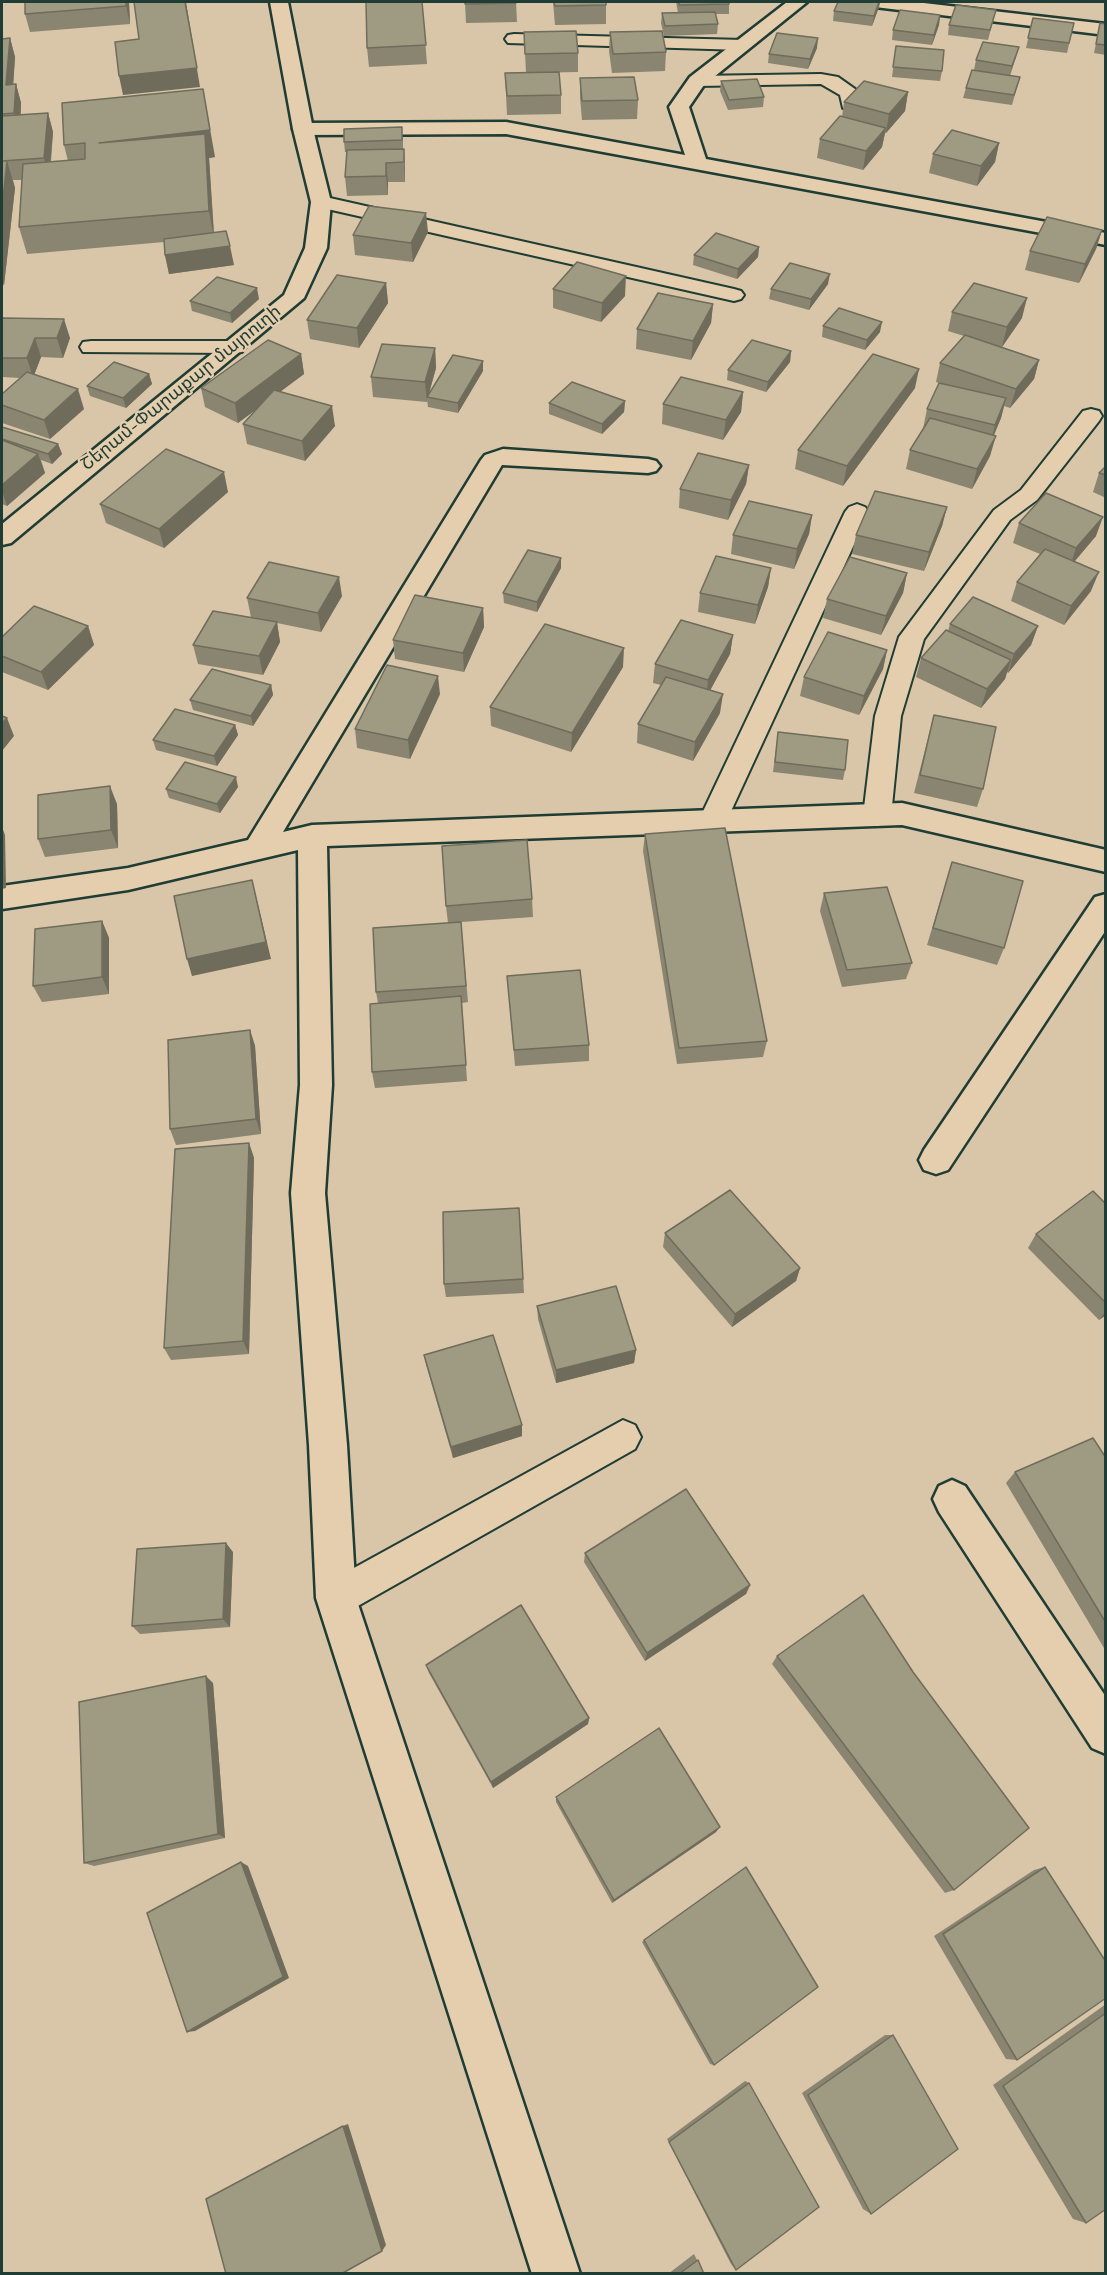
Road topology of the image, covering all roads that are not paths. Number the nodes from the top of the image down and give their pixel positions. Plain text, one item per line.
1 (279, 2) edge
2 (798, 2) edge
3 (875, 2) edge
4 (1106, 30) edge
5 (514, 39) dead end
6 (743, 45) junction
7 (697, 81) junction
8 (849, 104) edge
9 (303, 129) junction
10 (698, 164) junction
11 (321, 202) junction
12 (1106, 239) edge
13 (734, 295) dead end
14 (91, 347) dead end
15 (234, 347) junction
16 (1091, 416) dead end
17 (648, 466) dead end
18 (857, 512) dead end
19 (2, 537) edge
20 (877, 816) junction
21 (712, 822) junction
22 (312, 836) junction
23 (258, 848) junction
24 (1106, 861) edge
25 (2, 898) edge
26 (1101, 922) edge
27 (936, 1160) dead end
28 (623, 1437) dead end
29 (952, 1499) dead end
30 (336, 1598) junction
31 (1106, 1734) edge
32 (556, 2274) edge

1 - 9 street, Շերամ-Փարաքար մայրուղի
2 - 6 street
3 - 4 street
5 - 6 lane
6 - 7 street
7 - 8 lane
7 - 10 street
9 - 10 street
9 - 11 street, Շերամ-Փարաքար մայրուղի
10 - 12 street
11 - 13 lane
11 - 15 street, Շերամ-Փարաքար մայրուղի
14 - 15 lane
15 - 19 street, Շերամ-Փարաքար մայրուղի
16 - 20 lane
17 - 23 street
18 - 21 lane
20 - 21 street
20 - 24 street
21 - 22 street
22 - 23 street
22 - 30 street
23 - 25 street
26 - 27 street
28 - 30 lane
29 - 31 street
30 - 32 street

